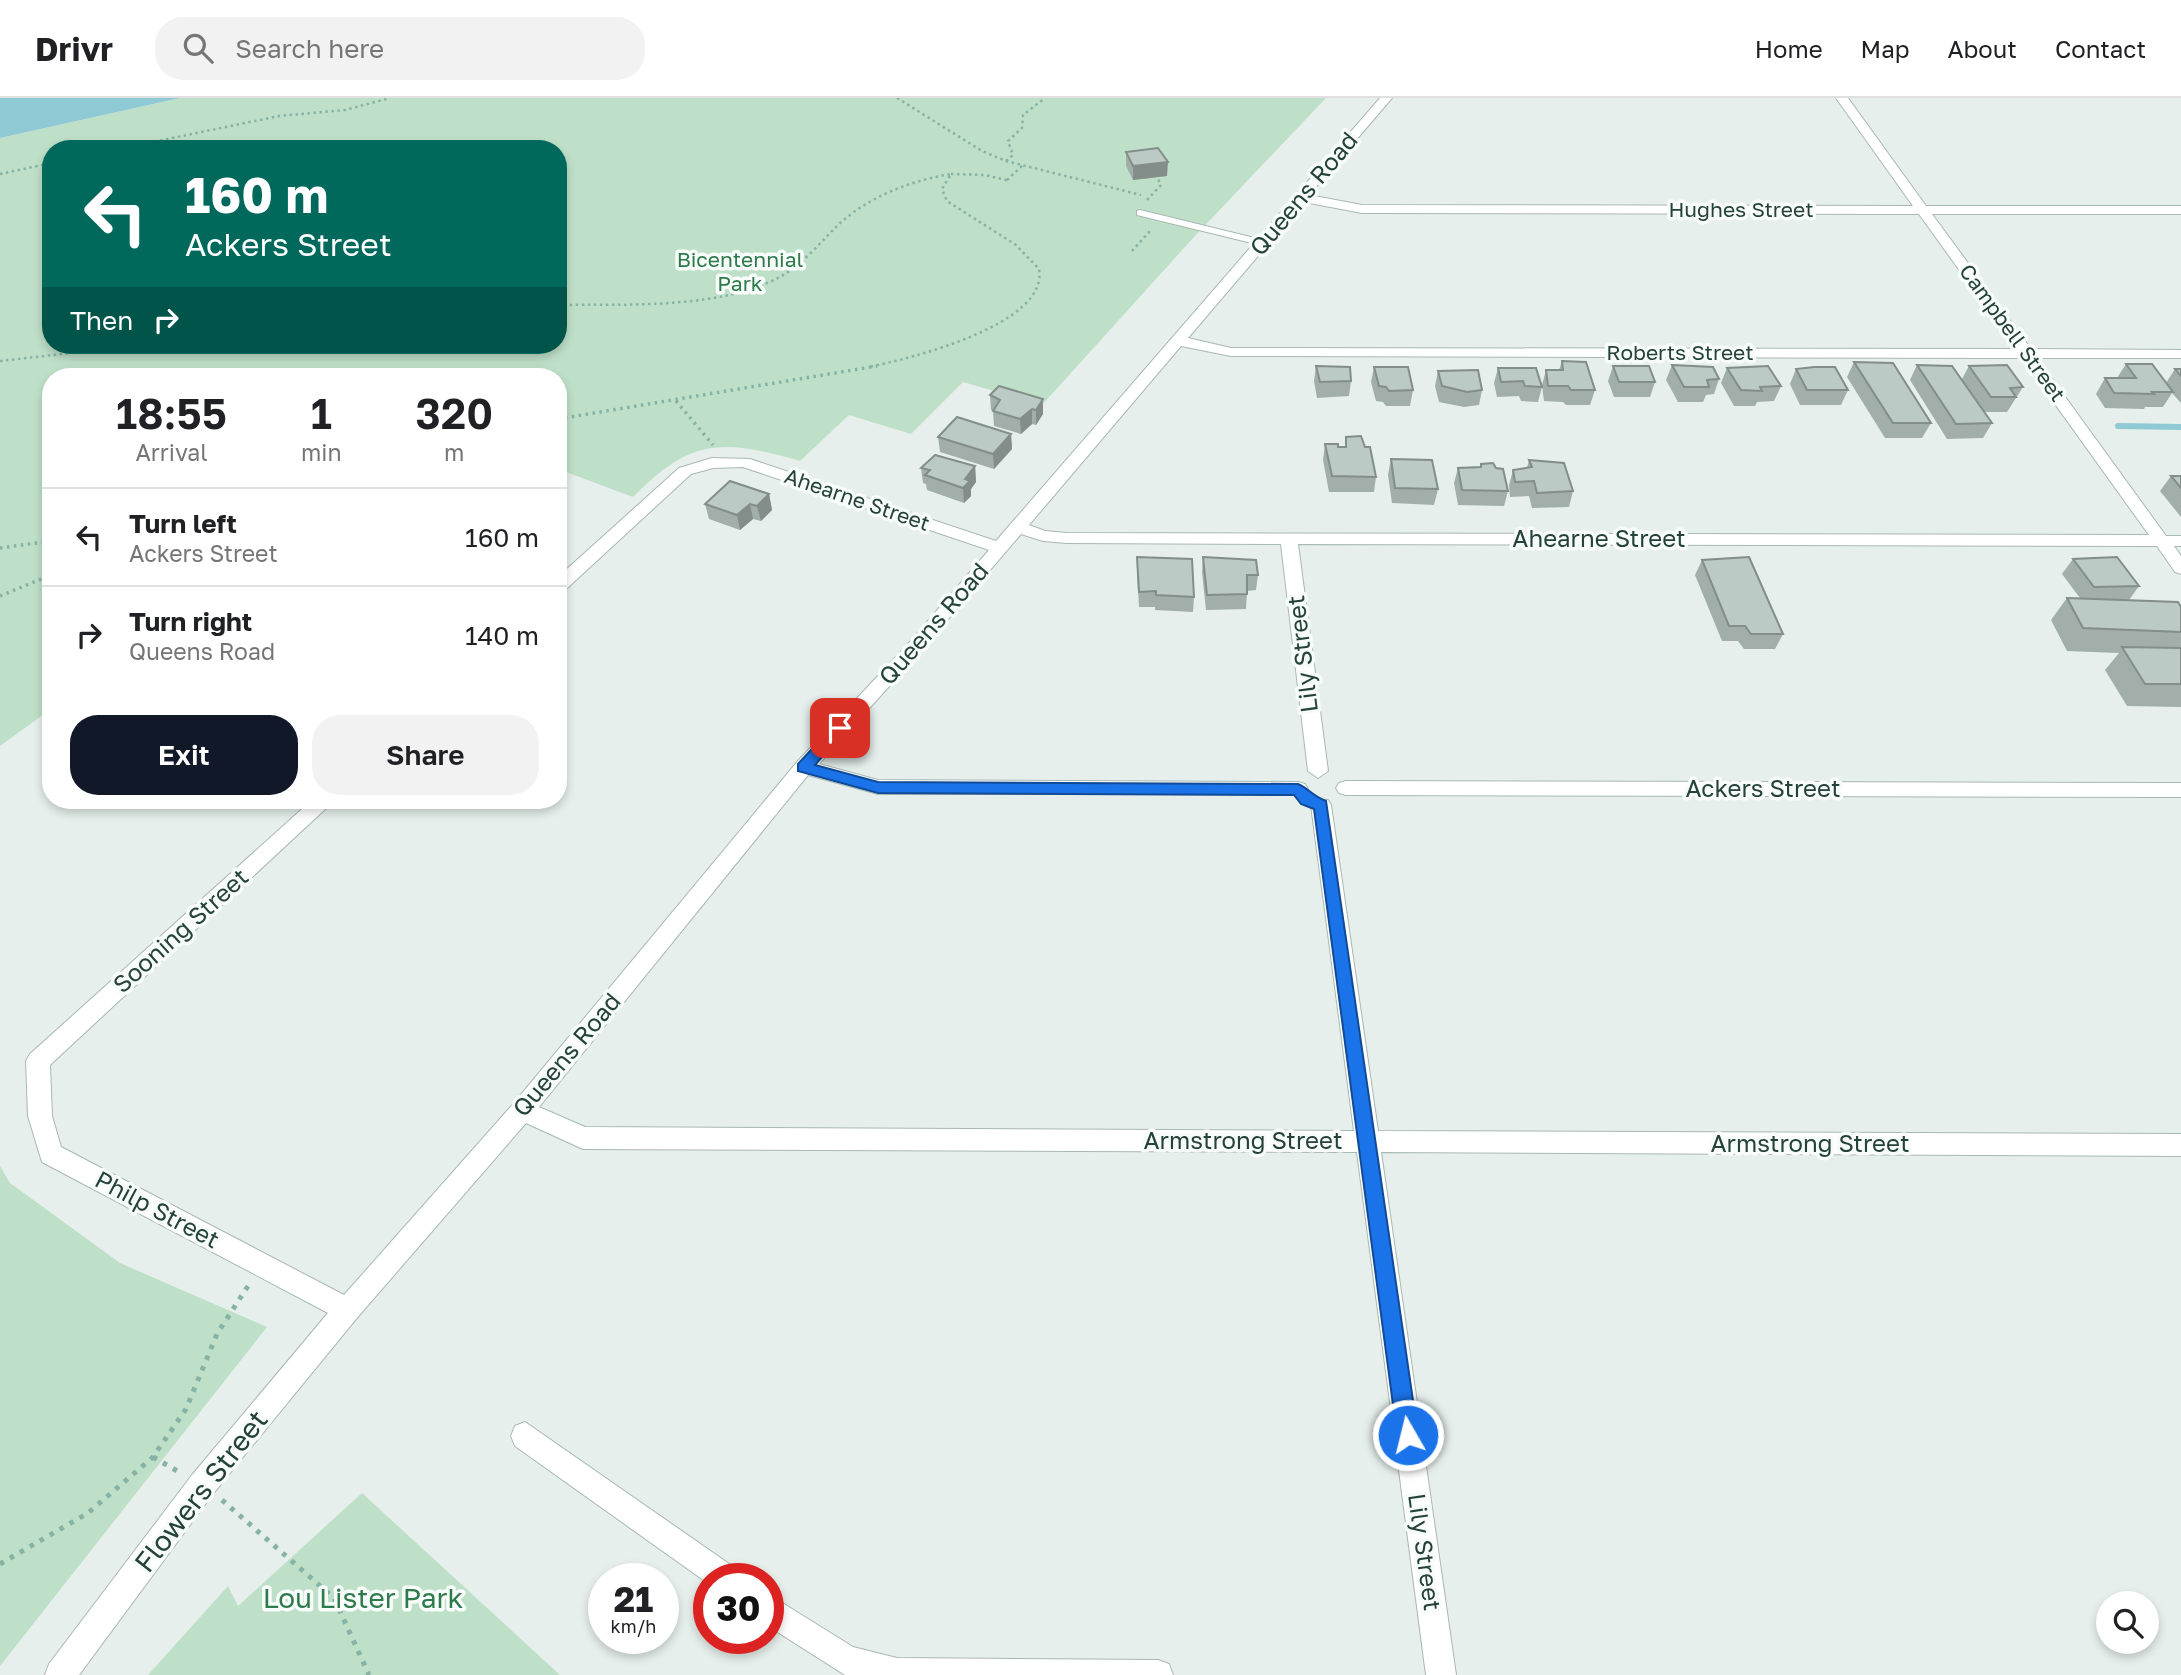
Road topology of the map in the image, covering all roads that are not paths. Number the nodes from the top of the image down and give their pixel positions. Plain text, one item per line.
1 (1386, 98) edge
2 (1842, 98) edge
3 (1303, 198) junction
4 (1923, 210) junction
5 (2181, 210) edge
6 (1140, 213) dead end
7 (1264, 243) junction
8 (1180, 341) junction
9 (2181, 354) edge
10 (2028, 355) junction
11 (1019, 527) junction
12 (1289, 538) junction
13 (2161, 541) junction
14 (2181, 541) edge
15 (1000, 548) junction
16 (2181, 568) edge
17 (567, 579) edge
18 (804, 767) junction
19 (1318, 771) junction
20 (1346, 788) junction
21 (1298, 789) junction
22 (2181, 790) edge
23 (1321, 806) junction
24 (315, 809) edge
25 (38, 1061) joint
26 (522, 1110) junction
27 (1367, 1142) junction
28 (2181, 1145) edge
29 (347, 1310) junction
30 (525, 1436) dead end
31 (704, 1563) edge
32 (784, 1620) edge
33 (60, 1675) edge
34 (1158, 1675) edge
35 (1441, 1675) edge

1 - 3 street, Queens Road
2 - 4 street, Campbell Street
3 - 4 street, Hughes Street
3 - 7 street, Queens Road
4 - 5 street, Hughes Street
4 - 10 street, Campbell Street
6 - 7 lane
7 - 8 street, Queens Road
8 - 10 street, Roberts Street
8 - 11 street, Queens Road
9 - 10 street, Roberts Street
10 - 13 street, Campbell Street
11 - 12 street, Ahearne Street
11 - 15 street, Queens Road
12 - 13 street, Ahearne Street
12 - 19 street, Lily Street
13 - 14 street, Ahearne Street
13 - 16 street, Campbell Street
15 - 17 street, Ahearne Street
15 - 18 street, Queens Road
18 - 21 street
18 - 26 street, Queens Road
19 - 20 street
19 - 21 street
20 - 22 street, Ackers Street
20 - 23 street
21 - 23 street
23 - 27 street, Lily Street
24 - 25 street, Sooning Street
25 - 29 street, Philp Street
26 - 27 street, Armstrong Street
26 - 29 street, Queens Road
27 - 28 street, Armstrong Street
27 - 35 street, Lily Street
29 - 33 street, Flowers Street
30 - 31 street
32 - 34 street

